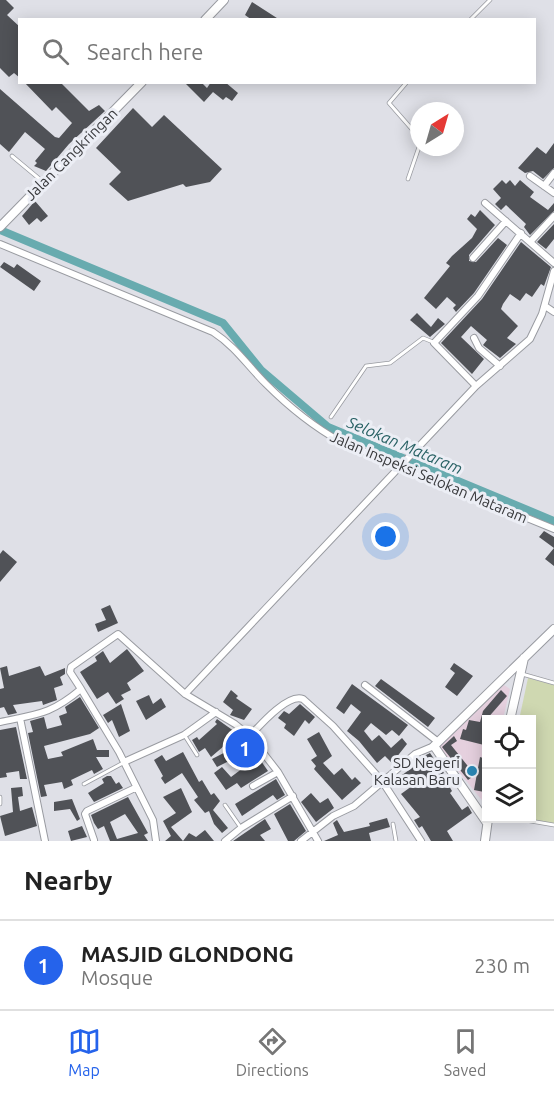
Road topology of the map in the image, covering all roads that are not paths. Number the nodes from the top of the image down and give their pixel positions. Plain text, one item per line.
1 (224, 0) edge
2 (490, 0) edge
3 (207, 18) edge
4 (472, 18) edge
5 (140, 84) edge
6 (405, 84) edge
7 (410, 127) edge
8 (12, 156) dead end
9 (415, 156) edge
10 (554, 173) edge
11 (530, 176) dead end
12 (408, 179) dead end
13 (43, 182) junction
14 (544, 186) junction
15 (554, 193) edge
16 (485, 203) dead end
17 (554, 216) edge
18 (506, 220) junction
19 (1, 226) edge
20 (521, 233) junction
21 (531, 241) junction
22 (0, 244) edge
23 (473, 258) dead end
24 (554, 263) edge
25 (554, 272) edge
26 (545, 306) junction
27 (554, 312) edge
28 (474, 338) dead end
29 (434, 343) junction
30 (500, 366) junction
31 (476, 386) junction
32 (331, 417) dead end
33 (402, 464) junction
34 (554, 529) edge
35 (554, 629) edge
36 (524, 657) junction
37 (520, 674) junction
38 (554, 683) edge
39 (365, 685) dead end
40 (81, 689) junction
41 (185, 694) junction
42 (216, 712) junction
43 (511, 715) edge
44 (20, 718) junction
45 (0, 722) edge
46 (183, 735) junction
47 (250, 736) junction
48 (435, 743) junction
49 (197, 755) dead end
50 (124, 762) junction
51 (278, 772) junction
52 (382, 781) junction
53 (84, 784) dead end
54 (253, 786) dead end
55 (135, 788) junction
56 (293, 796) junction
57 (0, 797) edge
58 (0, 804) edge
59 (225, 805) dead end
60 (482, 814) edge
61 (536, 822) edge
62 (487, 823) edge
63 (393, 824) dead end
64 (554, 825) edge
65 (241, 828) junction
66 (314, 833) junction
67 (94, 840) edge
68 (45, 841) edge
69 (156, 841) edge
70 (225, 841) edge
71 (301, 841) edge
72 (318, 841) edge
73 (396, 841) edge
74 (421, 841) edge
75 (485, 841) edge

1 - 3 main road
2 - 4 lane
5 - 13 main road, Jalan Cangkringan
6 - 7 lane
8 - 13 lane
9 - 12 lane
10 - 14 street
11 - 14 street
13 - 19 main road, Jalan Cangkringan
14 - 15 street
16 - 18 street
17 - 21 street
18 - 20 street
18 - 23 street
20 - 21 street
20 - 29 street
21 - 24 street
22 - 33 street, Jalan Inspeksi Selokan Mataram
25 - 26 street
26 - 27 street
26 - 30 street
28 - 30 street
29 - 31 street
29 - 32 lane
30 - 31 street
31 - 33 street
33 - 34 street, Jalan Inspeksi Selokan Mataram
33 - 41 street
35 - 36 main road
36 - 37 main road
36 - 48 main road
37 - 38 lane
37 - 43 main road
39 - 48 street
40 - 41 street
40 - 44 street
40 - 50 street
41 - 42 street
42 - 46 street
42 - 47 street
44 - 45 street
44 - 68 street
46 - 49 lane
46 - 50 street
47 - 51 street
47 - 52 street
48 - 52 street
48 - 60 main road
50 - 53 lane
50 - 55 street
51 - 54 street
51 - 56 street
52 - 66 street
52 - 74 street
55 - 67 street
55 - 69 street
56 - 65 street
56 - 66 street
57 - 58 lane
59 - 65 lane
61 - 64 lane
62 - 75 main road
63 - 73 lane
65 - 70 street
66 - 71 street
66 - 72 street

